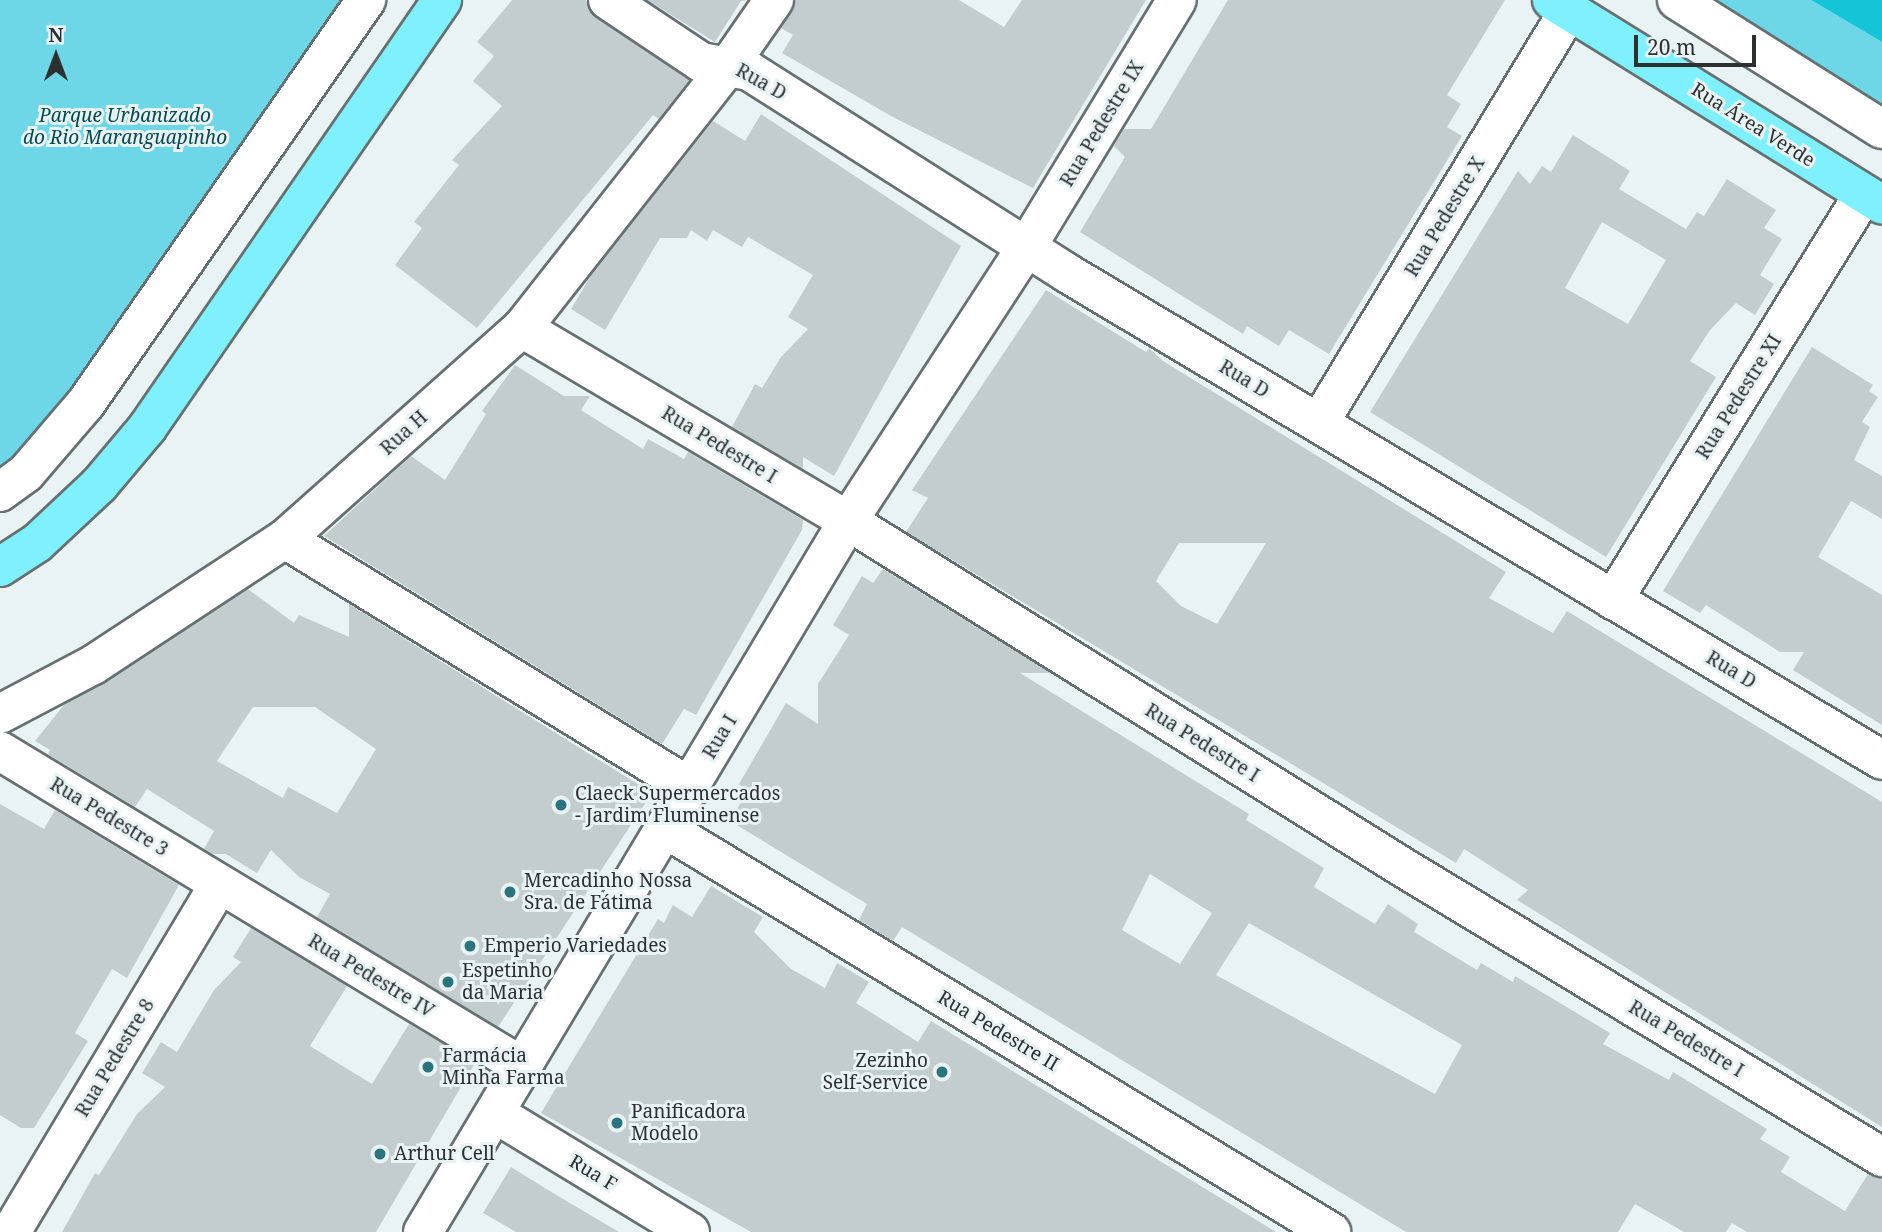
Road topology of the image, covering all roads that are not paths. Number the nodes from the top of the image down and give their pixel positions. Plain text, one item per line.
1 (366, 0) edge
2 (442, 0) edge
3 (608, 0) edge
4 (774, 0) edge
5 (1177, 0) edge
6 (1677, 0) edge
7 (1561, 5) edge
8 (729, 65) junction
9 (1882, 129) edge
10 (1873, 200) edge
11 (1026, 248) junction
12 (522, 328) junction
13 (1319, 423) junction
14 (0, 492) edge
15 (848, 521) junction
16 (285, 539) junction
17 (0, 567) edge
18 (1614, 600) junction
19 (0, 714) edge
20 (0, 751) edge
21 (1882, 760) edge
22 (691, 788) junction
23 (666, 829) junction
24 (219, 884) junction
25 (523, 1067) junction
26 (496, 1114) junction
27 (1882, 1157) edge
28 (11, 1232) edge
29 (423, 1232) edge
30 (690, 1232) edge
31 (1331, 1232) edge

1 - 14 street
2 - 17 main road
3 - 8 street, Rua D
4 - 8 street
5 - 11 street, Rua Pedestre IX
6 - 9 street
7 - 10 main road, Rua Área Verde
7 - 13 street, Rua Pedestre X
8 - 11 street, Rua D
8 - 12 street, Rua H
10 - 18 street, Rua Pedestre XI
11 - 13 street, Rua D
11 - 15 street, Rua I
12 - 15 street, Rua Pedestre I
12 - 16 street, Rua H
13 - 18 street, Rua D
15 - 22 street, Rua I
15 - 27 street, Rua Pedestre I
16 - 19 street, Rua H
16 - 22 street
18 - 21 street, Rua D
20 - 24 street, Rua Pedestre 3
22 - 23 street, Rua I
23 - 25 street, Rua I
23 - 31 street, Rua Pedestre II
24 - 25 street, Rua Pedestre IV
24 - 28 street, Rua Pedestre 8
25 - 26 street, Rua I
26 - 29 street, Rua I
26 - 30 street, Rua F

